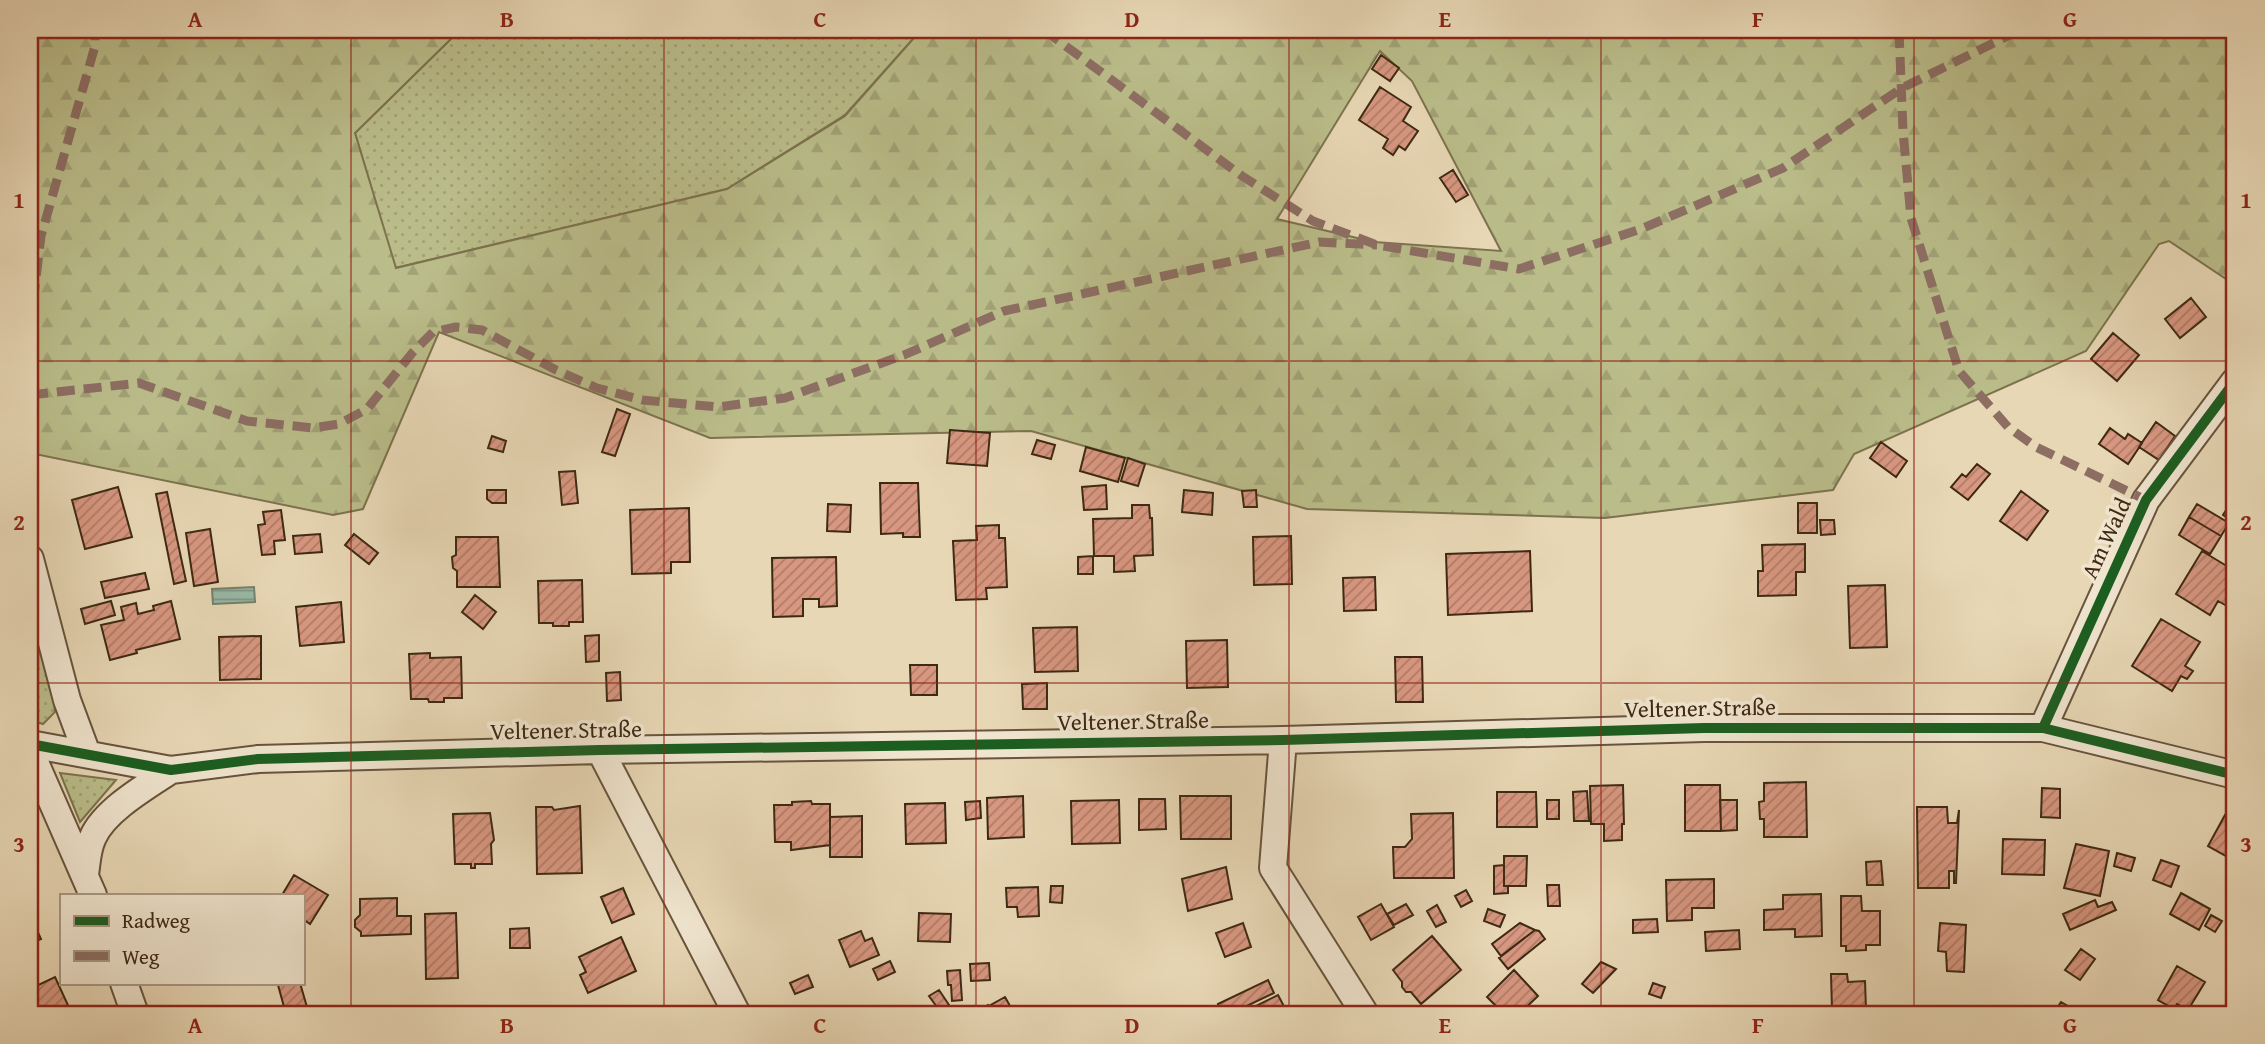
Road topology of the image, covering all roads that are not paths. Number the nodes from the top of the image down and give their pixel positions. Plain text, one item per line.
1 (2235, 381) edge
2 (30, 559) edge
3 (2042, 728) junction
4 (1283, 740) junction
5 (30, 744) edge
6 (600, 750) junction
7 (30, 751) edge
8 (87, 754) junction
9 (171, 770) junction
10 (2235, 775) edge
11 (89, 885) edge
12 (124, 984) edge
13 (135, 1014) edge
14 (737, 1014) edge
15 (1365, 1014) edge

1 - 3 street, Am Wald
2 - 8 street
3 - 4 street, Veltener Straße
3 - 10 street, Veltener Straße
4 - 6 street, Veltener Straße
4 - 15 street
5 - 8 street, Veltener Straße
6 - 9 street, Veltener Straße
6 - 14 street
7 - 11 street
8 - 9 street, Veltener Straße
9 - 11 street
12 - 13 street

